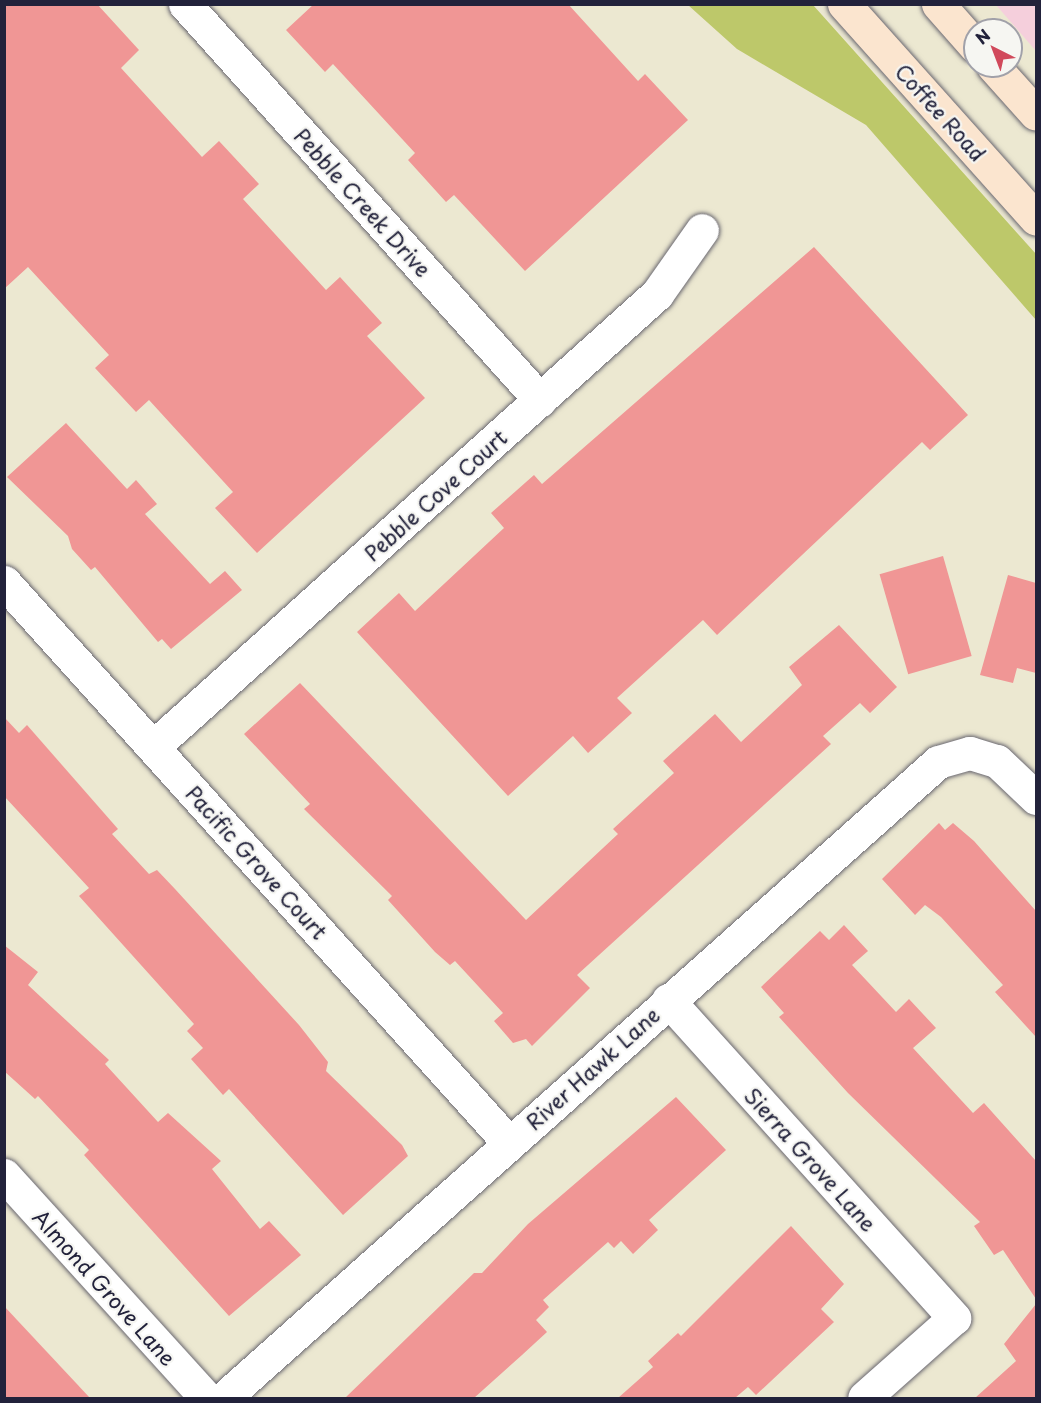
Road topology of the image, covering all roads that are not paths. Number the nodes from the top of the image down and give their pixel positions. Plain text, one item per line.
1 (185, 4) edge
2 (844, 4) edge
3 (938, 4) edge
4 (963, 32) edge
5 (1004, 78) edge
6 (1036, 114) edge
7 (1036, 219) edge
8 (702, 230) dead end
9 (540, 400) junction
10 (4, 582) edge
11 (153, 747) junction
12 (1036, 798) edge
13 (668, 1000) junction
14 (509, 1143) junction
15 (4, 1175) edge
16 (206, 1398) edge
17 (225, 1398) edge
18 (864, 1398) edge

1 - 9 street, Pebble Creek Drive
2 - 7 main road, Coffee Road
3 - 4 main road
5 - 6 main road
8 - 9 street, Pebble Cove Court
9 - 11 street, Pebble Cove Court
10 - 11 street, Pacific Grove Court
11 - 14 street, Pacific Grove Court
12 - 13 street, River Hawk Lane
13 - 14 street, River Hawk Lane
13 - 18 street, Sierra Grove Lane
14 - 17 street, River Hawk Lane
15 - 16 street, Almond Grove Lane

